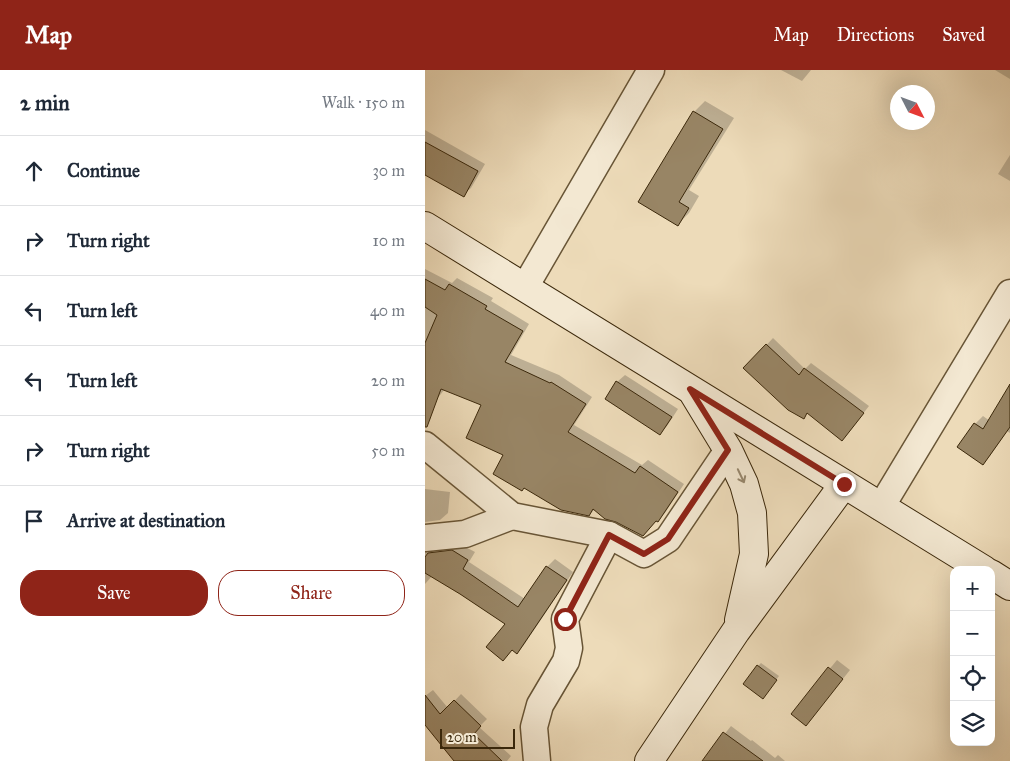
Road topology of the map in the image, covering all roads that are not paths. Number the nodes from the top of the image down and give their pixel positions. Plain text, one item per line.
1 (651, 70) edge
2 (425, 226) edge
3 (525, 288) junction
4 (1010, 293) edge
5 (690, 389) junction
6 (425, 445) edge
7 (728, 450) junction
8 (844, 484) junction
9 (881, 506) junction
10 (512, 516) junction
11 (609, 535) junction
12 (425, 538) edge
13 (978, 566) edge
14 (995, 577) edge
15 (1010, 586) edge
16 (737, 631) junction
17 (537, 761) edge
18 (649, 761) edge

1 - 3 street
2 - 3 street
3 - 5 street
4 - 9 street
5 - 7 street
5 - 8 street
6 - 10 street
7 - 11 street
7 -> 16 street
8 - 9 street
8 - 16 street
9 - 13 street
10 - 11 street
10 - 12 street
11 - 17 street
14 - 15 street
16 - 18 street

